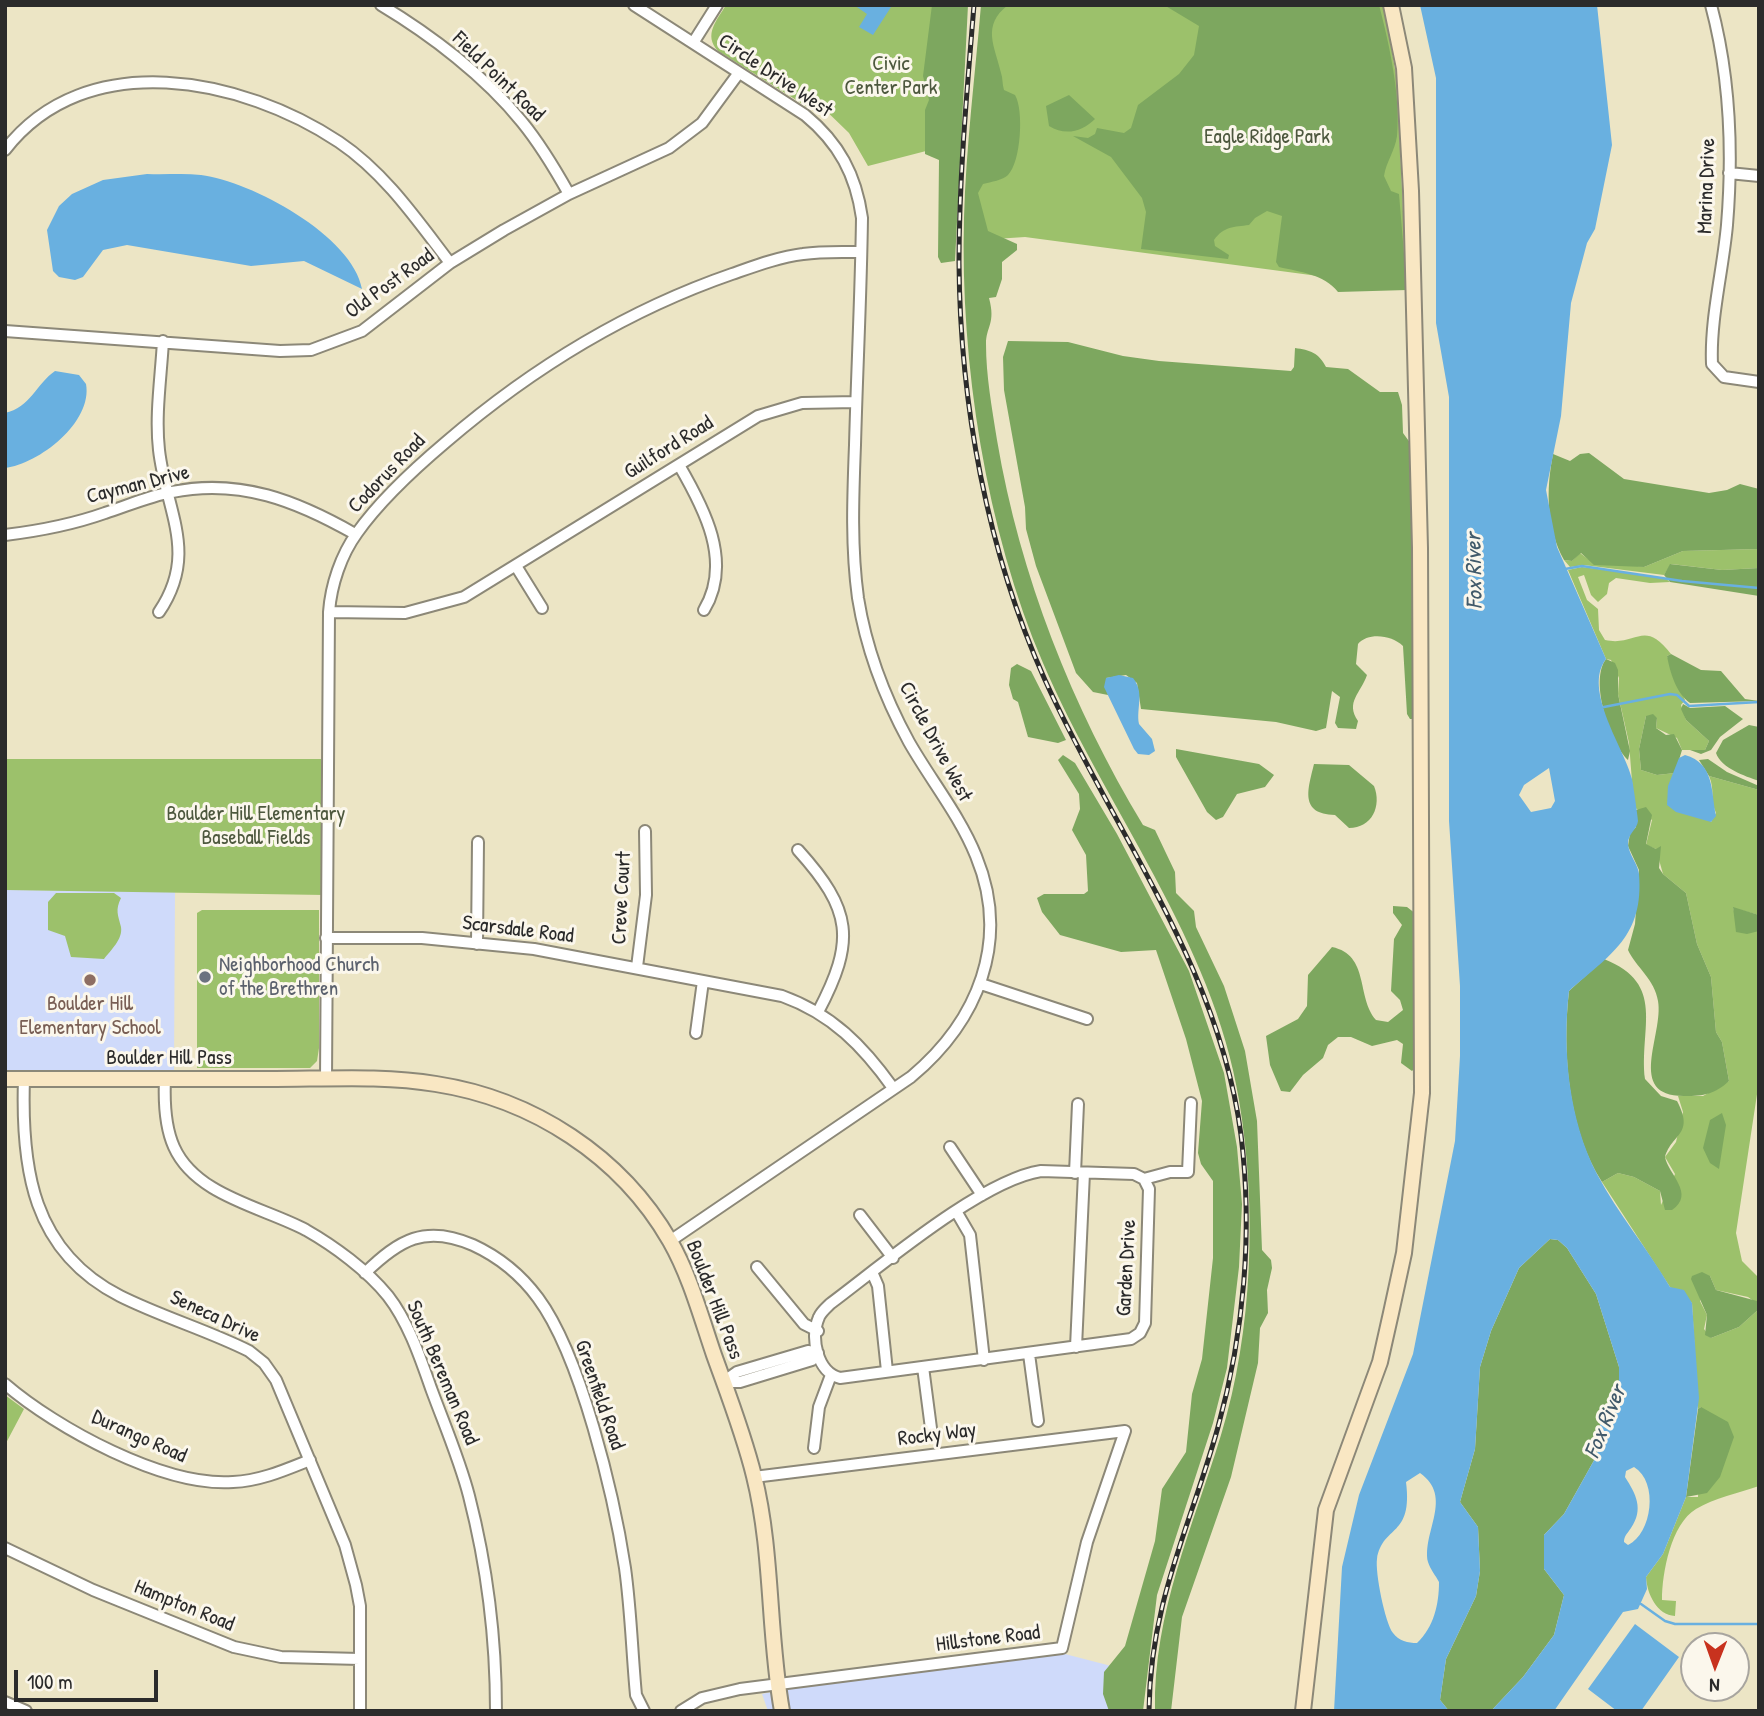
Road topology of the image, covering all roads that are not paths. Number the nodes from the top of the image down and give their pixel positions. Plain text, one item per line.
1 (381, 5) edge
2 (634, 5) edge
3 (717, 5) edge
4 (1391, 5) edge
5 (1711, 5) edge
6 (693, 43) junction
7 (738, 74) junction
8 (5, 150) edge
9 (1729, 173) junction
10 (1759, 176) edge
11 (569, 194) junction
12 (862, 252) junction
13 (450, 264) junction
14 (5, 331) edge
15 (163, 341) junction
16 (1759, 382) edge
17 (856, 402) junction
18 (679, 465) junction
19 (169, 492) junction
20 (355, 534) junction
21 (5, 535) edge
22 (516, 566) junction
23 (542, 608) dead end
24 (704, 610) dead end
25 (159, 612) dead end
26 (329, 612) junction
27 (645, 831) dead end
28 (478, 842) dead end
29 (798, 850) dead end
30 (326, 937) junction
31 (477, 944) junction
32 (637, 967) junction
33 (704, 981) junction
34 (981, 984) junction
35 (818, 1012) junction
36 (1087, 1018) dead end
37 (696, 1033) dead end
38 (5, 1079) edge
39 (24, 1079) junction
40 (165, 1079) junction
41 (326, 1080) junction
42 (893, 1088) junction
43 (1191, 1102) dead end
44 (1078, 1104) dead end
45 (950, 1147) dead end
46 (1079, 1173) junction
47 (1144, 1180) junction
48 (982, 1195) junction
49 (956, 1212) junction
50 (860, 1215) dead end
51 (670, 1241) junction
52 (892, 1258) junction
53 (757, 1267) dead end
54 (872, 1272) junction
55 (365, 1273) junction
56 (818, 1331) junction
57 (1076, 1347) junction
58 (818, 1353) junction
59 (1029, 1354) junction
60 (984, 1360) junction
61 (923, 1367) junction
62 (887, 1371) junction
63 (831, 1376) junction
64 (723, 1382) junction
65 (5, 1384) edge
66 (1038, 1421) dead end
67 (1125, 1431) joint
68 (932, 1436) dead end
69 (814, 1448) dead end
70 (310, 1460) junction
71 (754, 1477) junction
72 (5, 1548) edge
73 (360, 1659) junction
74 (777, 1685) junction
75 (5, 1702) edge
76 (26, 1711) edge
77 (360, 1711) edge
78 (496, 1711) edge
79 (644, 1711) edge
80 (681, 1711) edge
81 (782, 1711) edge
82 (1303, 1711) edge

1 - 11 street, Field Point Road
2 - 6 street, Circle Drive West
3 - 6 street
4 - 82 street
5 - 9 street, Marina Drive
6 - 7 street, Circle Drive West
7 - 11 street, Old Post Road
7 - 12 street, Circle Drive West
8 - 13 street
9 - 10 street
9 - 16 street, Marina Drive
11 - 13 street, Old Post Road
12 - 17 street, Circle Drive West
12 - 20 street, Codorus Road
13 - 15 street, Old Post Road
14 - 15 street, Old Post Road
15 - 19 street
17 - 18 street, Guilford Road
17 - 34 street, Circle Drive West
18 - 22 street, Guilford Road
18 - 24 street
19 - 20 street, Cayman Drive
19 - 21 street, Cayman Drive
19 - 25 street
20 - 26 street, Codorus Road
22 - 23 street
22 - 26 street, Guilford Road
26 - 30 street, Codorus Road
27 - 32 street, Creve Court
28 - 31 street
29 - 35 street
30 - 31 street, Scarsdale Road
30 - 41 street, Codorus Road
31 - 32 street, Scarsdale Road
32 - 33 street, Scarsdale Road
33 - 35 street, Scarsdale Road
33 - 37 street
34 - 36 street
34 - 42 street, Circle Drive West
35 - 42 street, Scarsdale Road
38 - 39 street, Boulder Hill Pass
39 - 40 street, Boulder Hill Pass
39 - 70 street, Seneca Drive
40 - 41 street, Boulder Hill Pass
40 - 55 street, South Bereman Road
41 - 51 street, Boulder Hill Pass
42 - 51 street, Circle Drive West
43 - 47 street
44 - 46 street
45 - 48 street
46 - 47 street
46 - 48 street
46 - 57 street
47 - 57 street, Garden Drive
48 - 49 street
49 - 52 street
49 - 60 street
50 - 52 street
51 - 64 street, Boulder Hill Pass
52 - 54 street
53 - 56 street
54 - 56 street
54 - 62 street
55 - 78 street, South Bereman Road
55 - 79 street, Greenfield Road
56 - 58 street
57 - 59 street, Garden Drive
58 - 63 street
58 - 64 street
59 - 60 street, Garden Drive
59 - 66 street
60 - 61 street, Garden Drive
61 - 62 street, Garden Drive
61 - 68 street
62 - 63 street, Garden Drive
63 - 69 street
64 - 71 street, Boulder Hill Pass
65 - 70 street, Durango Road
67 - 71 street, Rocky Way
67 - 74 street, Hillstone Road
70 - 73 street, Seneca Drive
71 - 74 street, Boulder Hill Pass
72 - 73 street, Hampton Road
73 - 77 street, Seneca Drive
74 - 80 street
74 - 81 street, Boulder Hill Pass
75 - 76 street

